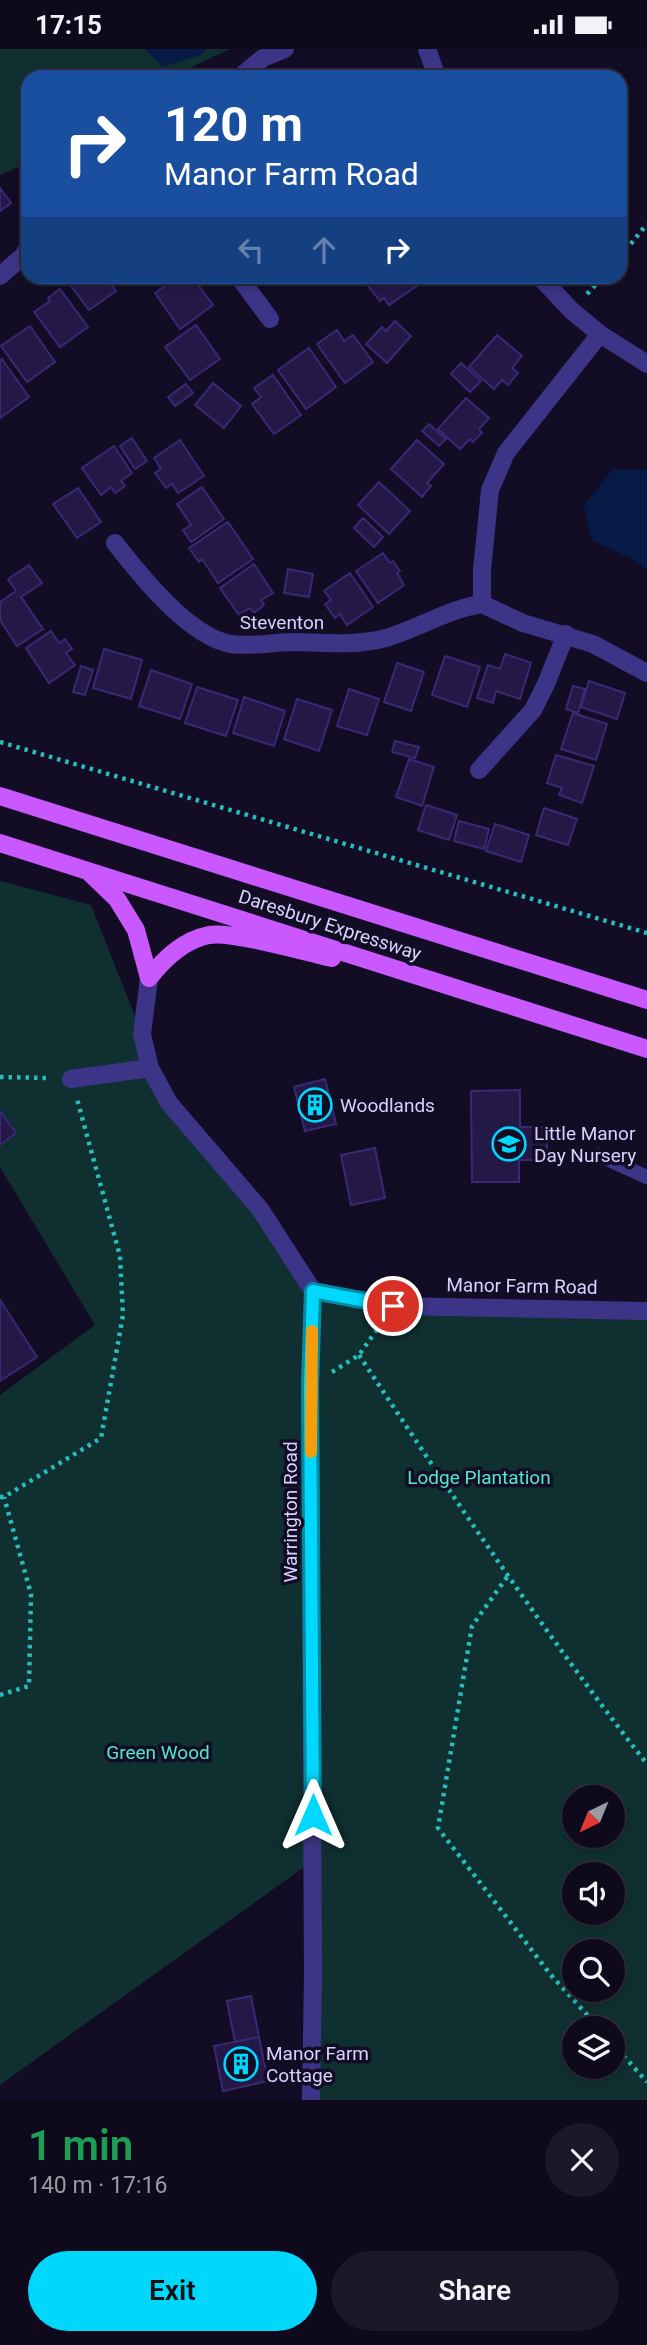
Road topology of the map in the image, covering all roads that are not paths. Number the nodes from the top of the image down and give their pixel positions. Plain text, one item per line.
1 (285, 49) edge
2 (427, 49) edge
3 (248, 70) edge
4 (434, 70) edge
5 (21, 258) edge
6 (0, 276) edge
7 (244, 284) edge
8 (547, 284) edge
9 (270, 319) dead end
10 (600, 334) junction
11 (647, 364) edge
12 (115, 543) dead end
13 (482, 604) junction
14 (566, 634) junction
15 (647, 673) edge
16 (479, 770) dead end
17 (0, 796) edge
18 (0, 843) edge
19 (86, 869) junction
20 (149, 978) junction
21 (444, 983) junction
22 (647, 1000) edge
23 (647, 1049) edge
24 (150, 1068) junction
25 (71, 1079) road end
26 (597, 1155) dead end
27 (647, 1177) edge
28 (313, 1291) junction
29 (647, 1311) edge
30 (311, 2100) edge

1 - 3 street
2 - 4 street
5 - 6 street
7 - 9 street
8 - 10 street
10 - 11 street
10 - 13 street
12 - 13 street, Steventon
13 - 14 street
14 - 15 street
14 - 16 street
17 - 22 main road, Daresbury Expressway
18 - 19 main road, Daresbury Expressway
19 - 20 main road
19 - 21 main road, Daresbury Expressway
20 - 21 main road
20 - 24 street
21 - 23 main road, Daresbury Expressway
24 - 25 street
24 - 28 street
26 - 27 lane
28 - 29 street, Manor Farm Road
28 - 30 street, Warrington Road

